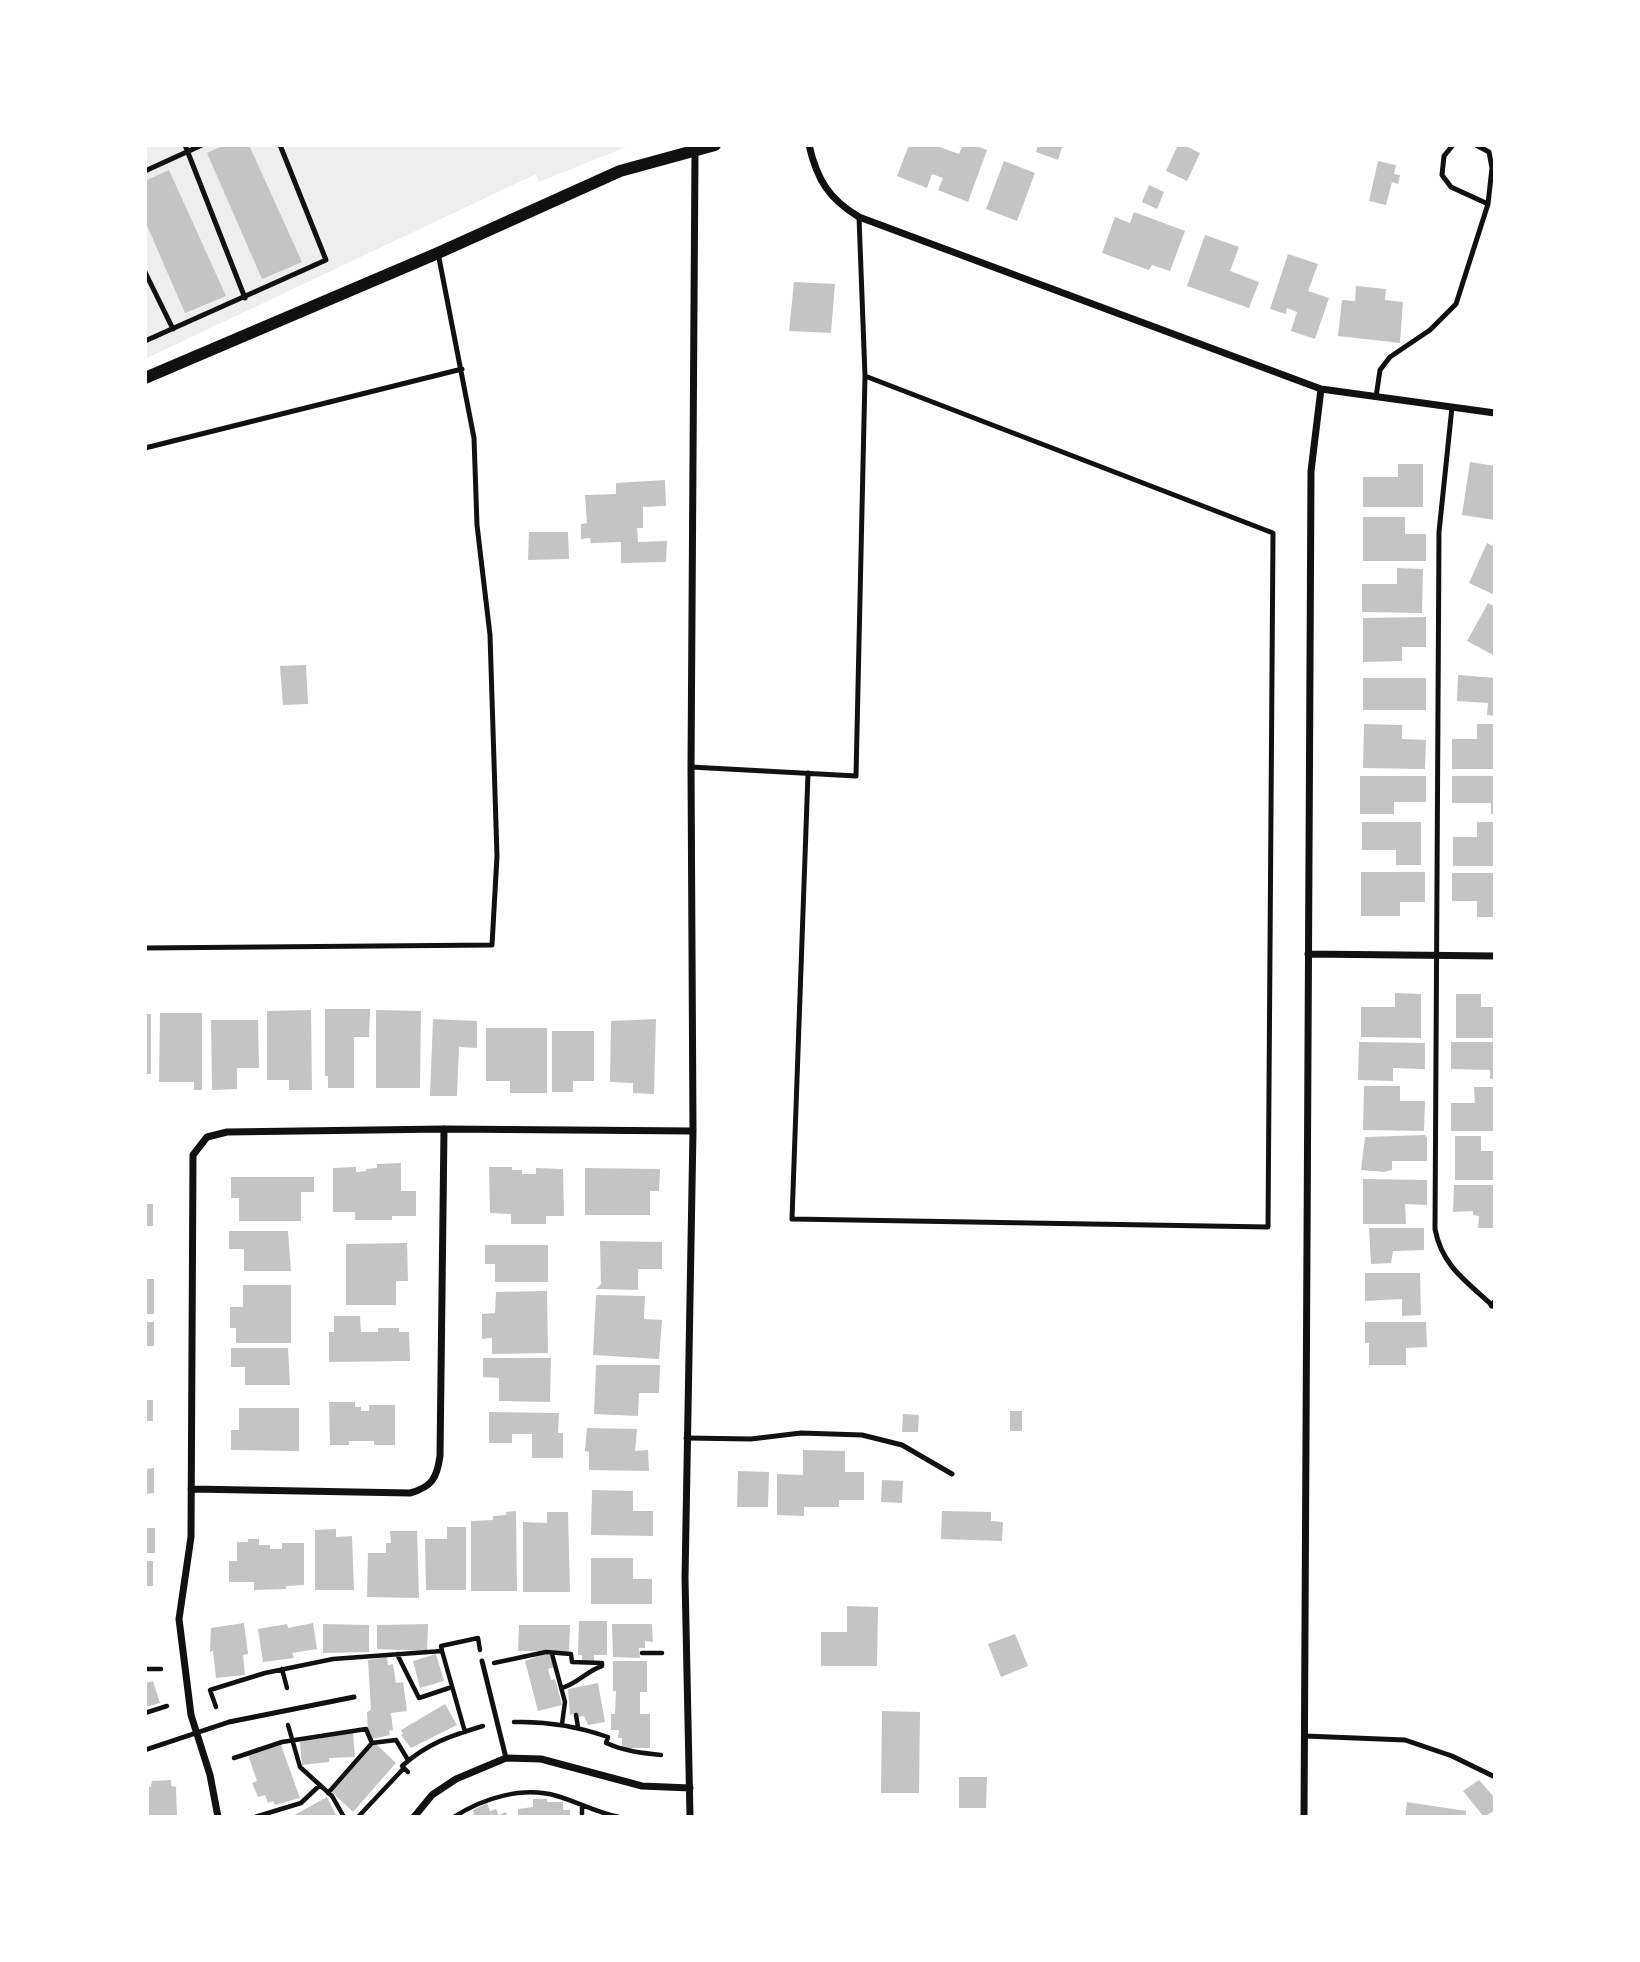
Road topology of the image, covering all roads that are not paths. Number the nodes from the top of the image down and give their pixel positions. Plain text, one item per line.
1 (202, 145) edge
2 (280, 145) edge
3 (715, 145) edge
4 (809, 145) edge
5 (1453, 145) edge
6 (1476, 145) edge
7 (186, 148) edge
8 (695, 152) junction
9 (145, 170) edge
10 (1488, 204) junction
11 (859, 218) junction
12 (438, 253) junction
13 (145, 272) edge
14 (245, 298) junction
15 (173, 329) junction
16 (145, 341) edge
17 (462, 369) junction
18 (865, 376) junction
19 (145, 378) edge
20 (1321, 389) junction
21 (1376, 397) junction
22 (1452, 407) junction
23 (1495, 413) edge
24 (145, 448) edge
25 (691, 767) junction
26 (808, 773) junction
27 (145, 948) edge
28 (1308, 954) junction
29 (1437, 956) junction
30 (1495, 956) edge
31 (444, 1129) junction
32 (693, 1131) junction
33 (1493, 1304) edge
34 (686, 1438) junction
35 (952, 1474) dead end
36 (191, 1489) junction
37 (482, 1661) road end
38 (354, 1697) dead end
39 (197, 1734) junction
40 (1305, 1735) junction
41 (145, 1750) edge
42 (506, 1758) junction
43 (1495, 1777) edge
44 (690, 1788) junction
45 (218, 1817) edge
46 (414, 1817) edge
47 (690, 1817) edge
48 (1304, 1817) edge

1 - 7 lane
2 - 14 lane
3 - 8 street
4 - 11 street
5 - 10 lane
6 - 10 lane
7 - 9 lane
7 - 14 lane
8 - 12 street
8 - 25 street
10 - 21 lane
11 - 18 lane
11 - 20 street
12 - 17 lane
12 - 19 street
13 - 15 lane
14 - 15 lane
15 - 16 lane
17 - 24 lane
17 - 27 lane
18 - 26 lane
18 - 26 lane
20 - 21 street
20 - 28 street
21 - 22 street
22 - 23 street
22 - 29 lane
25 - 26 lane
25 - 32 street
28 - 29 street
28 - 40 street
29 - 30 street
29 - 33 lane
31 - 32 street
31 - 36 street
31 - 36 street
32 - 34 street
34 - 35 lane
34 - 44 street
36 - 39 street
37 - 42 lane
38 - 39 lane
39 - 41 lane
39 - 45 street
40 - 43 lane
40 - 48 street
42 - 44 street
42 - 46 street
44 - 47 street

